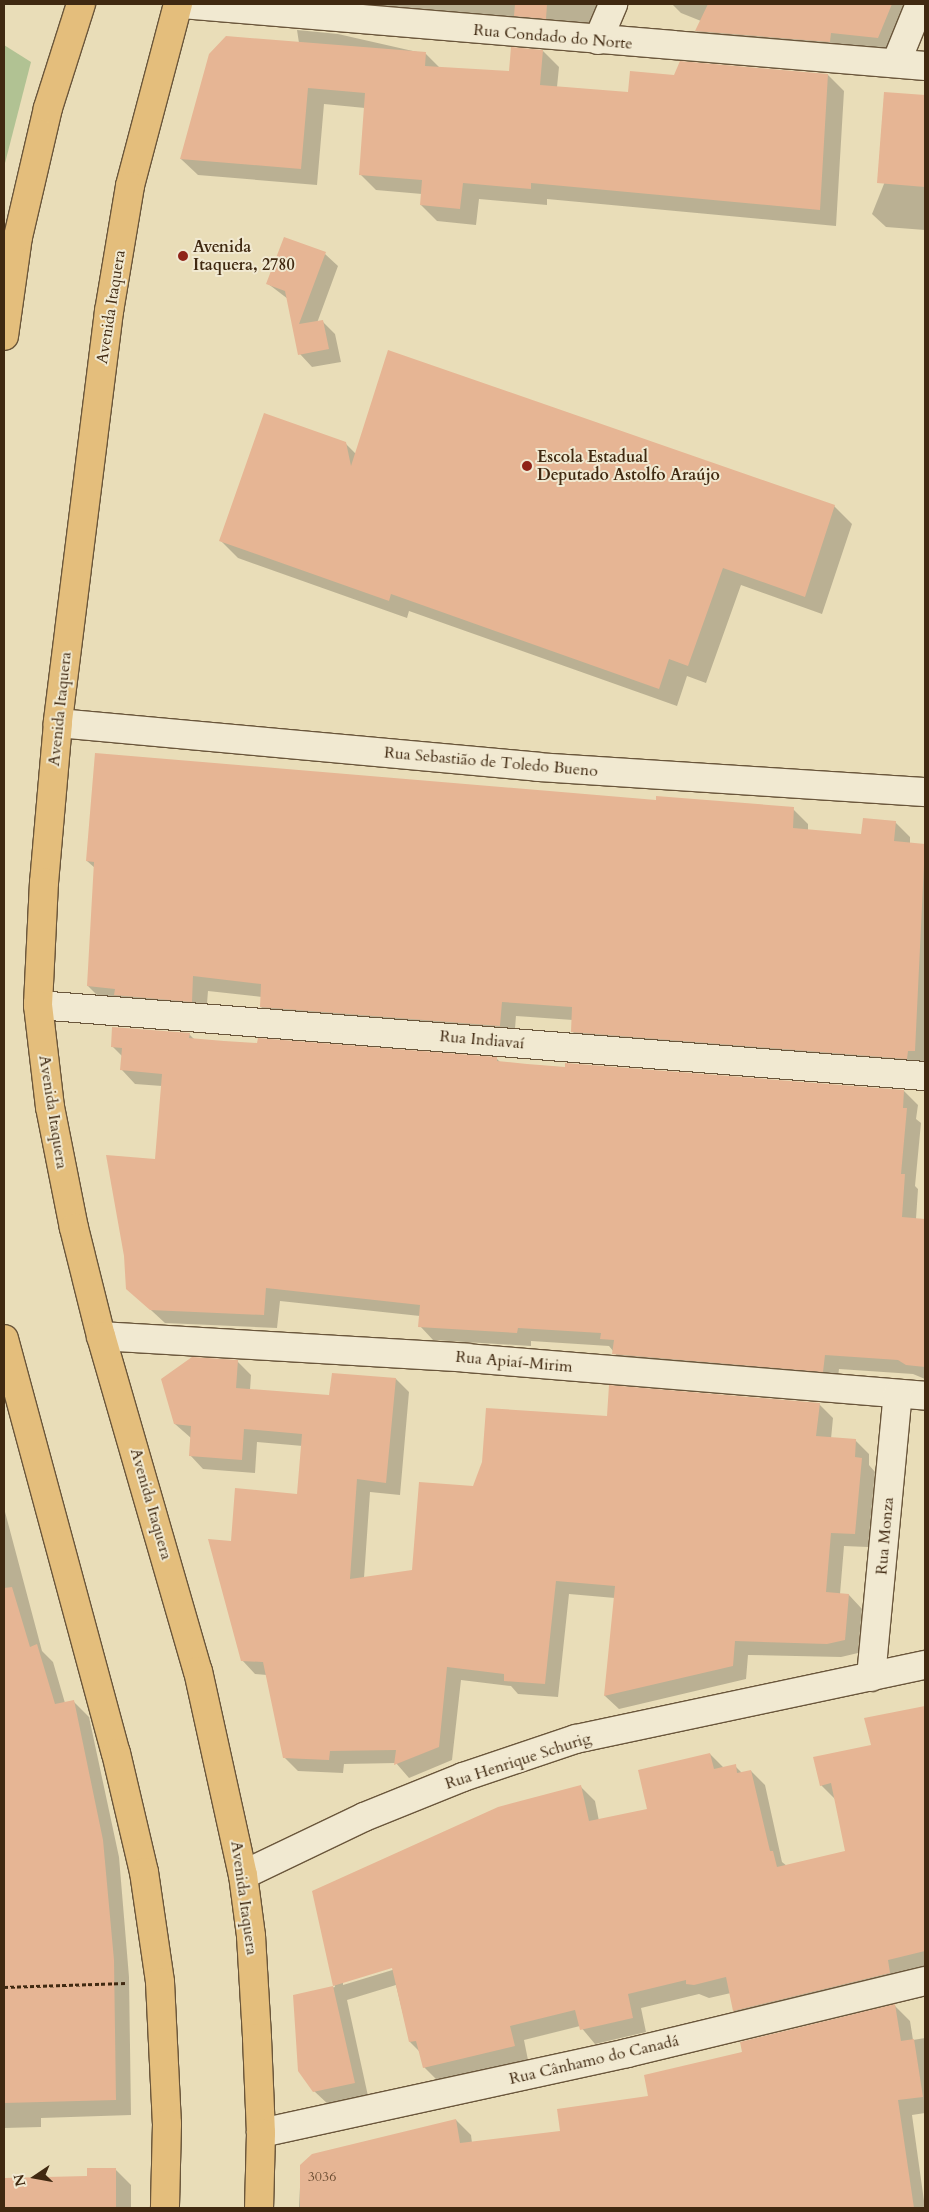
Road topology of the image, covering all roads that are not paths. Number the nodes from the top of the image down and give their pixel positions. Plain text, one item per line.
1 (81, 4) edge
2 (178, 4) edge
3 (182, 4) edge
4 (613, 4) edge
5 (920, 4) edge
6 (598, 40) junction
7 (896, 63) junction
8 (925, 66) edge
9 (4, 336) edge
10 (58, 723) junction
11 (925, 792) edge
12 (38, 1005) junction
13 (925, 1076) edge
14 (101, 1336) junction
15 (4, 1339) edge
16 (898, 1394) junction
17 (925, 1396) edge
18 (925, 1665) edge
19 (871, 1677) junction
20 (243, 1874) junction
21 (925, 1981) edge
22 (261, 2133) junction
23 (165, 2208) edge
24 (259, 2208) edge

1 - 9 main road
2 - 10 main road, Avenida Itaquera
3 - 6 street, Rua Condado do Norte
4 - 6 street
5 - 7 street
6 - 7 street, Rua Condado do Norte
7 - 8 street, Rua Condado do Norte
10 - 11 street, Rua Sebastião de Toledo Bueno
10 - 12 main road, Avenida Itaquera
12 - 13 street, Rua Indiavaí
12 - 14 main road, Avenida Itaquera
14 - 16 street, Rua Apiaí-Mirim
14 - 20 main road, Avenida Itaquera
15 - 23 main road
16 - 17 street, Rua Apiaí-Mirim
16 - 19 street, Rua Monza
18 - 19 street, Rua Henrique Schurig
19 - 20 street, Rua Henrique Schurig
20 - 22 main road, Avenida Itaquera
21 - 22 street, Rua Cânhamo do Canadá
22 - 24 main road, Avenida Itaquera

